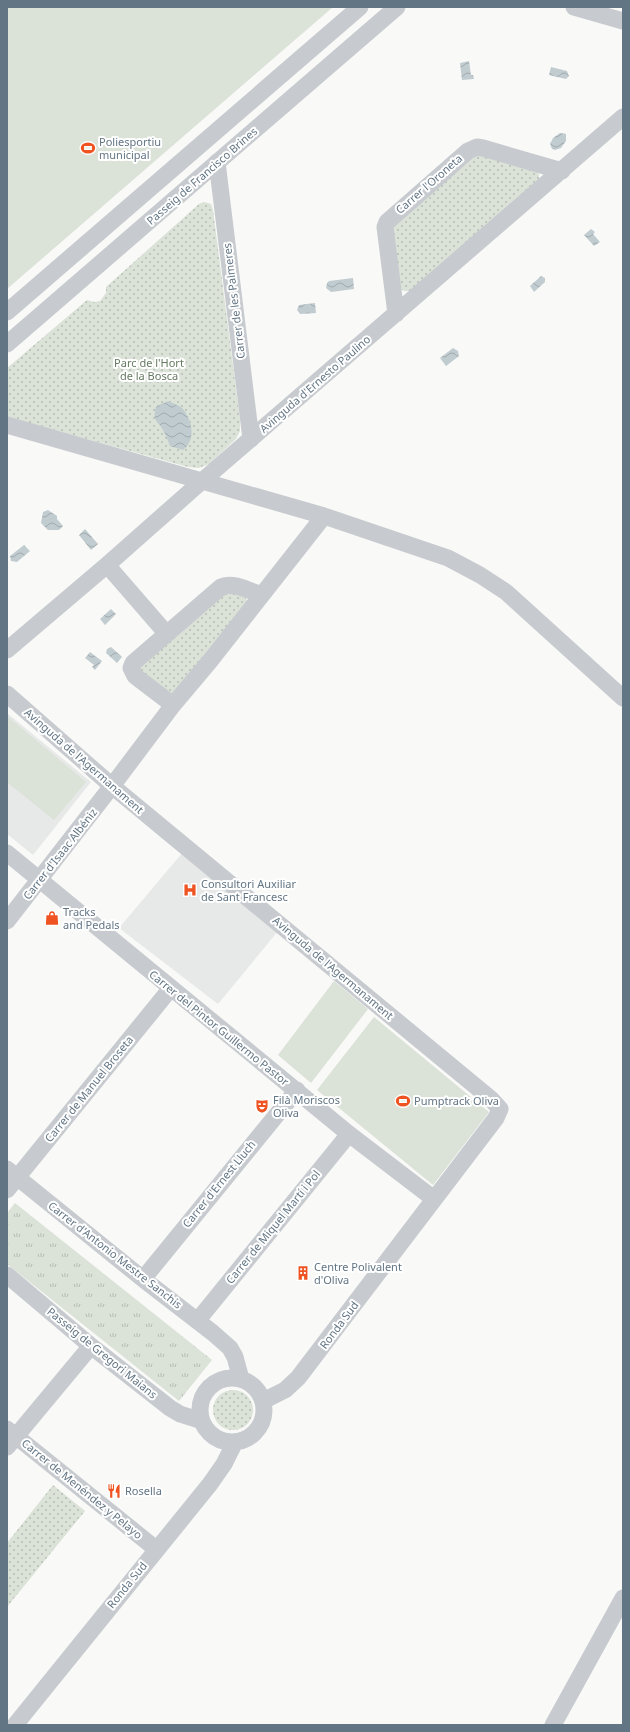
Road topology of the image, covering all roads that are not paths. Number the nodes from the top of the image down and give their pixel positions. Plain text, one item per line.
1 (360, 7) edge
2 (397, 7) edge
3 (574, 7) edge
4 (623, 21) edge
5 (623, 117) edge
6 (217, 162) junction
7 (562, 171) junction
8 (7, 312) edge
9 (396, 314) junction
10 (7, 344) edge
11 (7, 425) edge
12 (250, 439) junction
13 (202, 481) junction
14 (324, 516) junction
15 (107, 565) junction
16 (261, 595) junction
17 (166, 633) junction
18 (7, 650) edge
19 (7, 694) edge
20 (623, 698) edge
21 (173, 705) junction
22 (112, 786) junction
23 (7, 853) edge
24 (40, 880) junction
25 (7, 921) edge
26 (171, 988) junction
27 (297, 1090) junction
28 (349, 1134) junction
29 (10, 1179) edge
30 (434, 1199) junction
31 (7, 1275) edge
32 (142, 1279) junction
33 (198, 1320) junction
34 (223, 1342) junction
35 (91, 1346) junction
36 (221, 1379) junction
37 (241, 1379) junction
38 (263, 1401) junction
39 (202, 1421) junction
40 (10, 1437) edge
41 (235, 1442) junction
42 (156, 1548) junction
43 (623, 1598) edge
44 (15, 1725) edge
45 (553, 1725) edge

1 - 8 street
2 - 6 street, Passeig de Francisco Brines
3 - 4 street
5 - 7 street, Avinguda d'Ernesto Paulino
6 - 10 street, Passeig de Francisco Brines
6 - 12 street, Carrer de les Palmeres
7 - 9 street, Avinguda d'Ernesto Paulino
7 - 9 street, Carrer l'Oroneta
9 - 12 street, Avinguda d'Ernesto Paulino
11 - 13 street
12 - 13 street, Avinguda d'Ernesto Paulino
13 - 14 street
13 - 15 street, Avinguda d'Ernesto Paulino
14 - 16 street, Carrer d'Isaac Albéniz
14 - 20 street
15 - 17 street
15 - 18 street, Avinguda d'Ernesto Paulino
16 - 17 street
16 - 21 street, Carrer d'Isaac Albéniz
17 - 21 street
19 - 22 street, Avinguda de l'Agermanament
21 - 22 street, Carrer d'Isaac Albéniz
22 - 24 street, Carrer d'Isaac Albéniz
22 - 30 street, Avinguda de l'Agermanament
23 - 24 street, Carrer del Pintor Guillermo Pastor
24 - 25 street, Carrer d'Isaac Albéniz
24 - 26 street, Carrer del Pintor Guillermo Pastor
26 - 27 street, Carrer del Pintor Guillermo Pastor
26 - 29 street, Carrer de Manuel Broseta
27 - 28 street, Carrer del Pintor Guillermo Pastor
27 - 32 street, Carrer d'Ernest Lluch
28 - 30 street, Carrer del Pintor Guillermo Pastor
28 - 33 street, Carrer de Miquel Martí i Pol
29 - 32 street, Carrer d'Antonio Mestre Sanchis
30 - 38 street, Ronda Sud
31 - 35 street, Passeig de Gregori Maians
32 - 33 street, Carrer d'Antonio Mestre Sanchis
33 - 34 street, Carrer d'Antonio Mestre Sanchis
34 - 36 street
34 - 37 street, Carrer d'Antonio Mestre Sanchis
35 - 39 street, Passeig de Gregori Maians
35 - 40 street
36 - 37 street
36 - 39 street
37 - 38 street
38 - 41 street
39 - 41 street
40 - 42 street, Carrer de Menéndez y Pelayo
41 - 42 street, Ronda Sud
42 - 44 street, Ronda Sud
43 - 45 street

